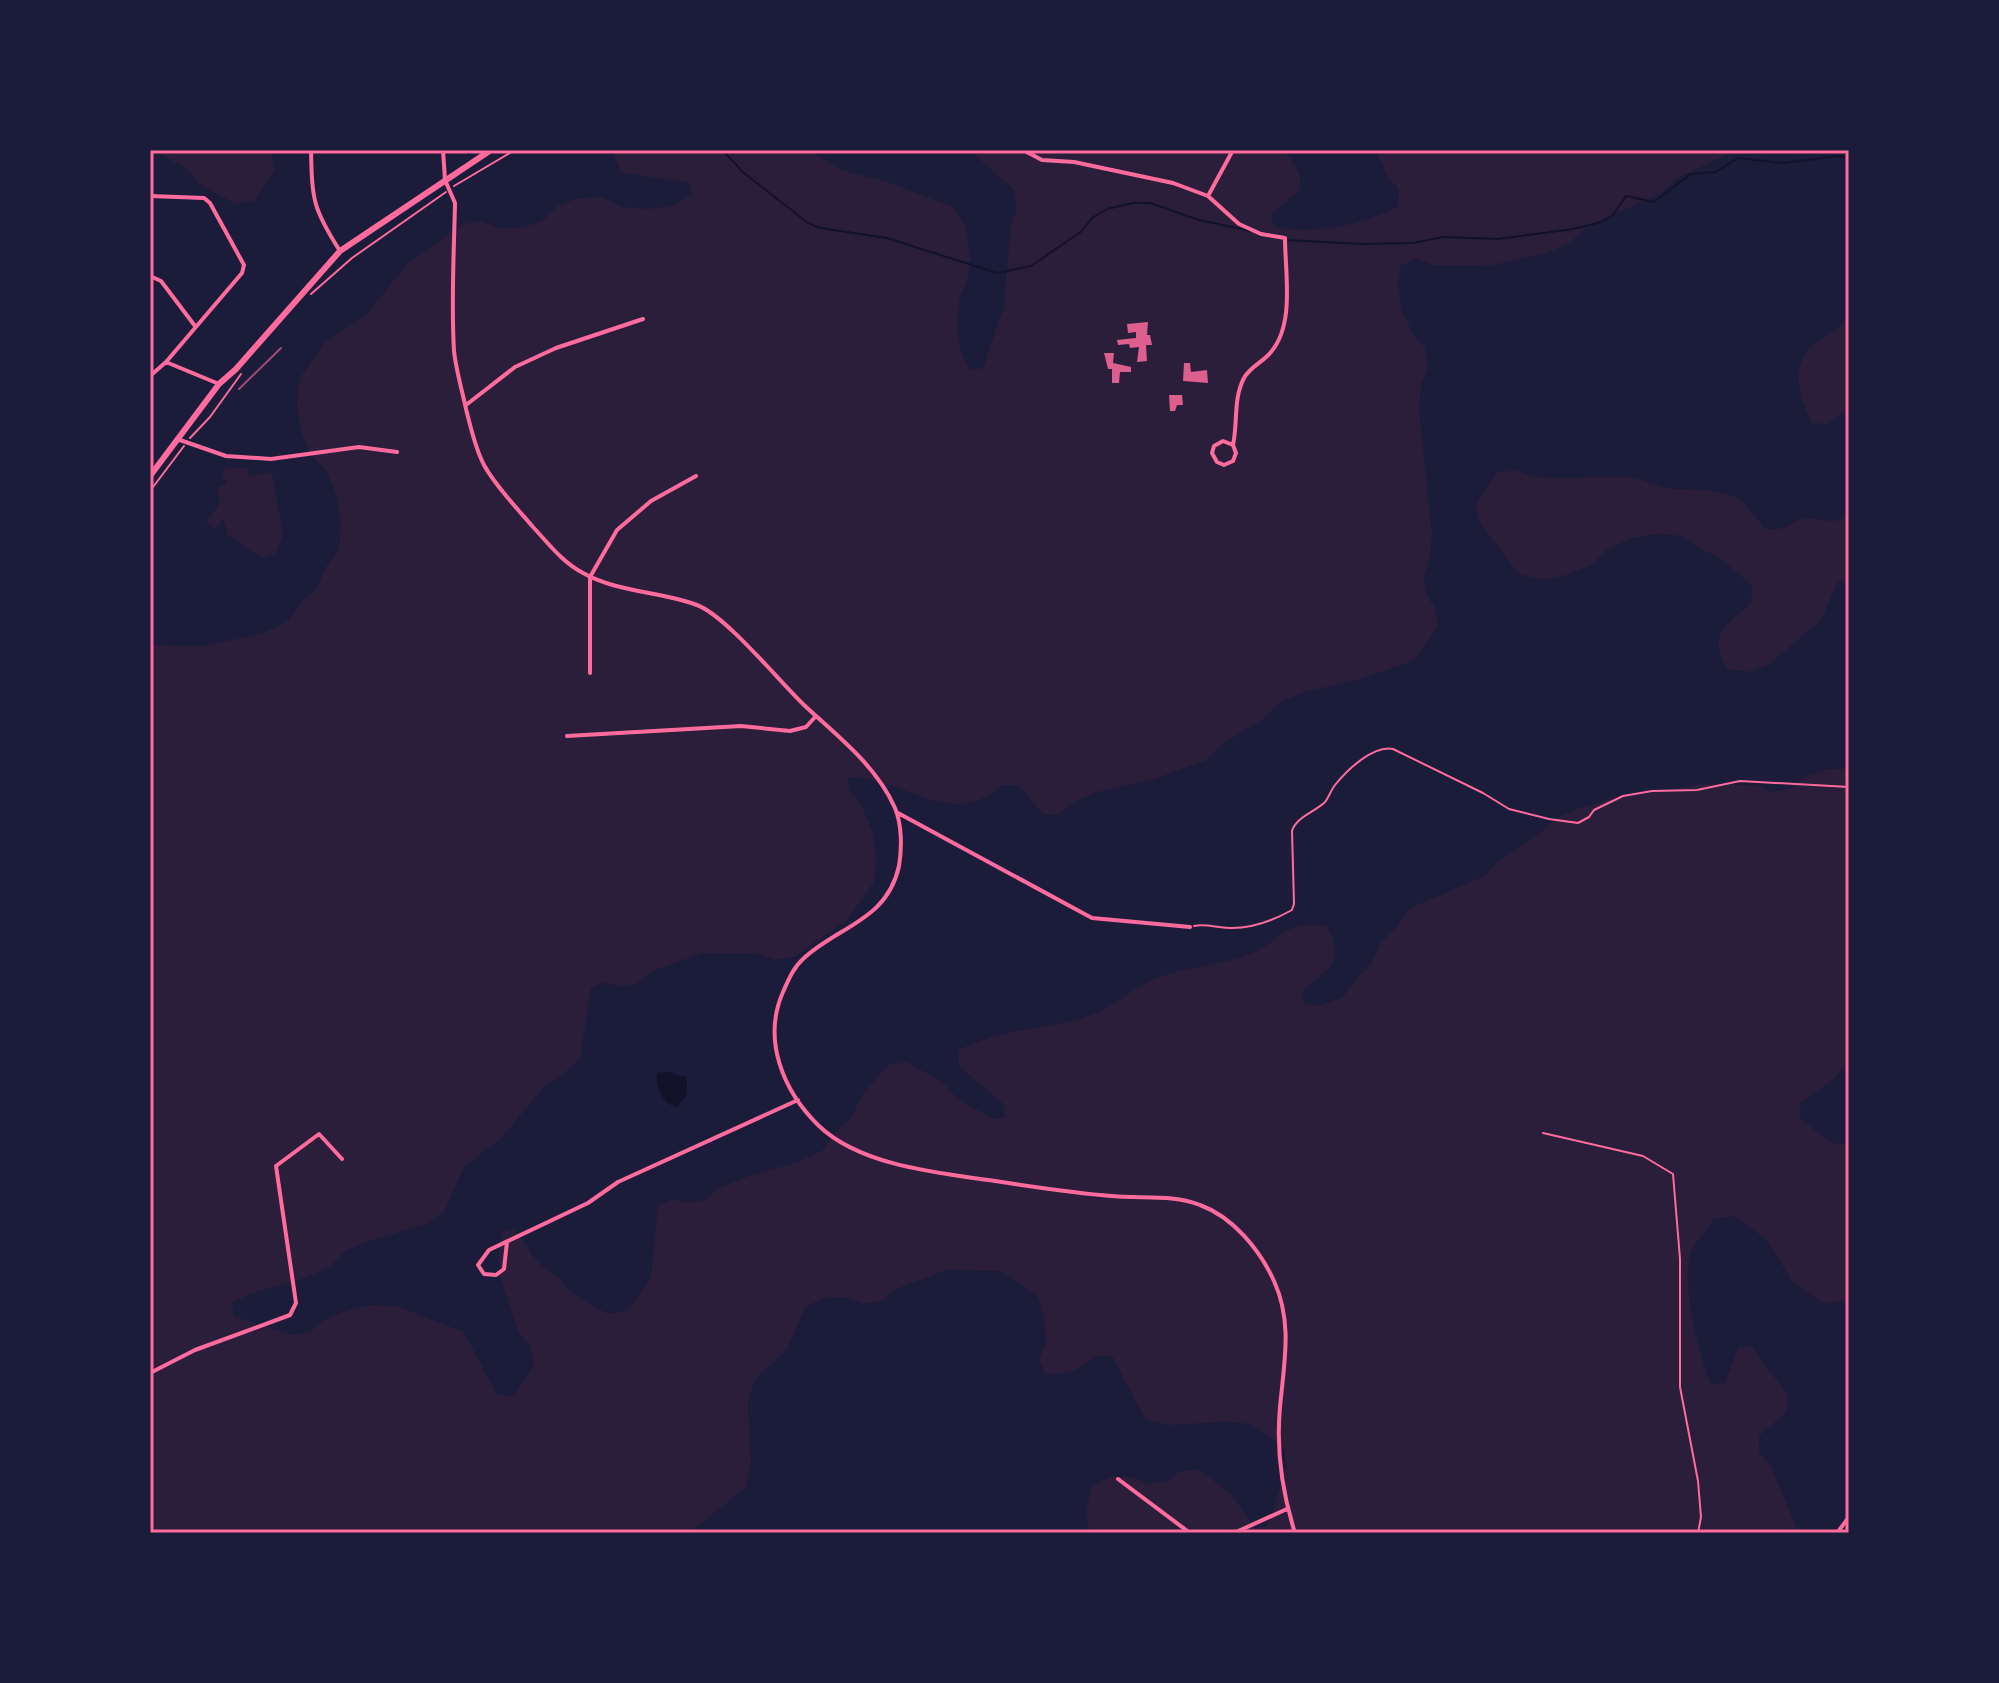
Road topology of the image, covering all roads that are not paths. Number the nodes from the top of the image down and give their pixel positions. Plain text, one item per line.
1 (311, 150) edge
2 (443, 150) edge
3 (491, 150) edge
4 (1023, 150) edge
5 (1233, 150) edge
6 (445, 180) junction
7 (150, 196) edge
8 (1208, 196) junction
9 (340, 251) junction
10 (150, 276) edge
11 (643, 319) dead end
12 (195, 326) junction
13 (166, 362) junction
14 (150, 376) edge
15 (219, 384) junction
16 (466, 405) junction
17 (177, 439) junction
18 (1233, 445) junction
19 (397, 452) dead end
20 (150, 476) edge
21 (696, 476) dead end
22 (590, 577) junction
23 (590, 673) dead end
24 (816, 716) junction
25 (567, 736) dead end
26 (898, 813) junction
27 (1190, 927) road end
28 (798, 1100) junction
29 (1543, 1133) dead end
30 (342, 1159) dead end
31 (507, 1242) junction
32 (150, 1373) edge
33 (1118, 1479) dead end
34 (1287, 1509) junction
35 (1849, 1517) edge
36 (1190, 1533) edge
37 (1234, 1533) edge
38 (1295, 1533) edge
39 (1698, 1533) edge
40 (1837, 1533) edge

1 - 9 street
2 - 6 street
3 - 6 main road
4 - 8 street
5 - 8 street
6 - 9 main road
6 - 16 street
7 - 12 street
8 - 18 street
9 - 15 main road
10 - 12 street
11 - 16 street
12 - 13 street
13 - 14 street
13 - 15 street
15 - 17 main road
16 - 22 street
17 - 19 street
17 - 20 main road
18 - 18 street
21 - 22 street
22 - 23 street
22 - 24 street
24 - 25 street
24 - 26 street
26 - 27 street
26 - 28 street
28 - 31 street
28 - 34 street
29 - 39 lane
30 - 32 street
31 - 31 street
33 - 36 street
34 - 37 street
34 - 38 street
35 - 40 street

